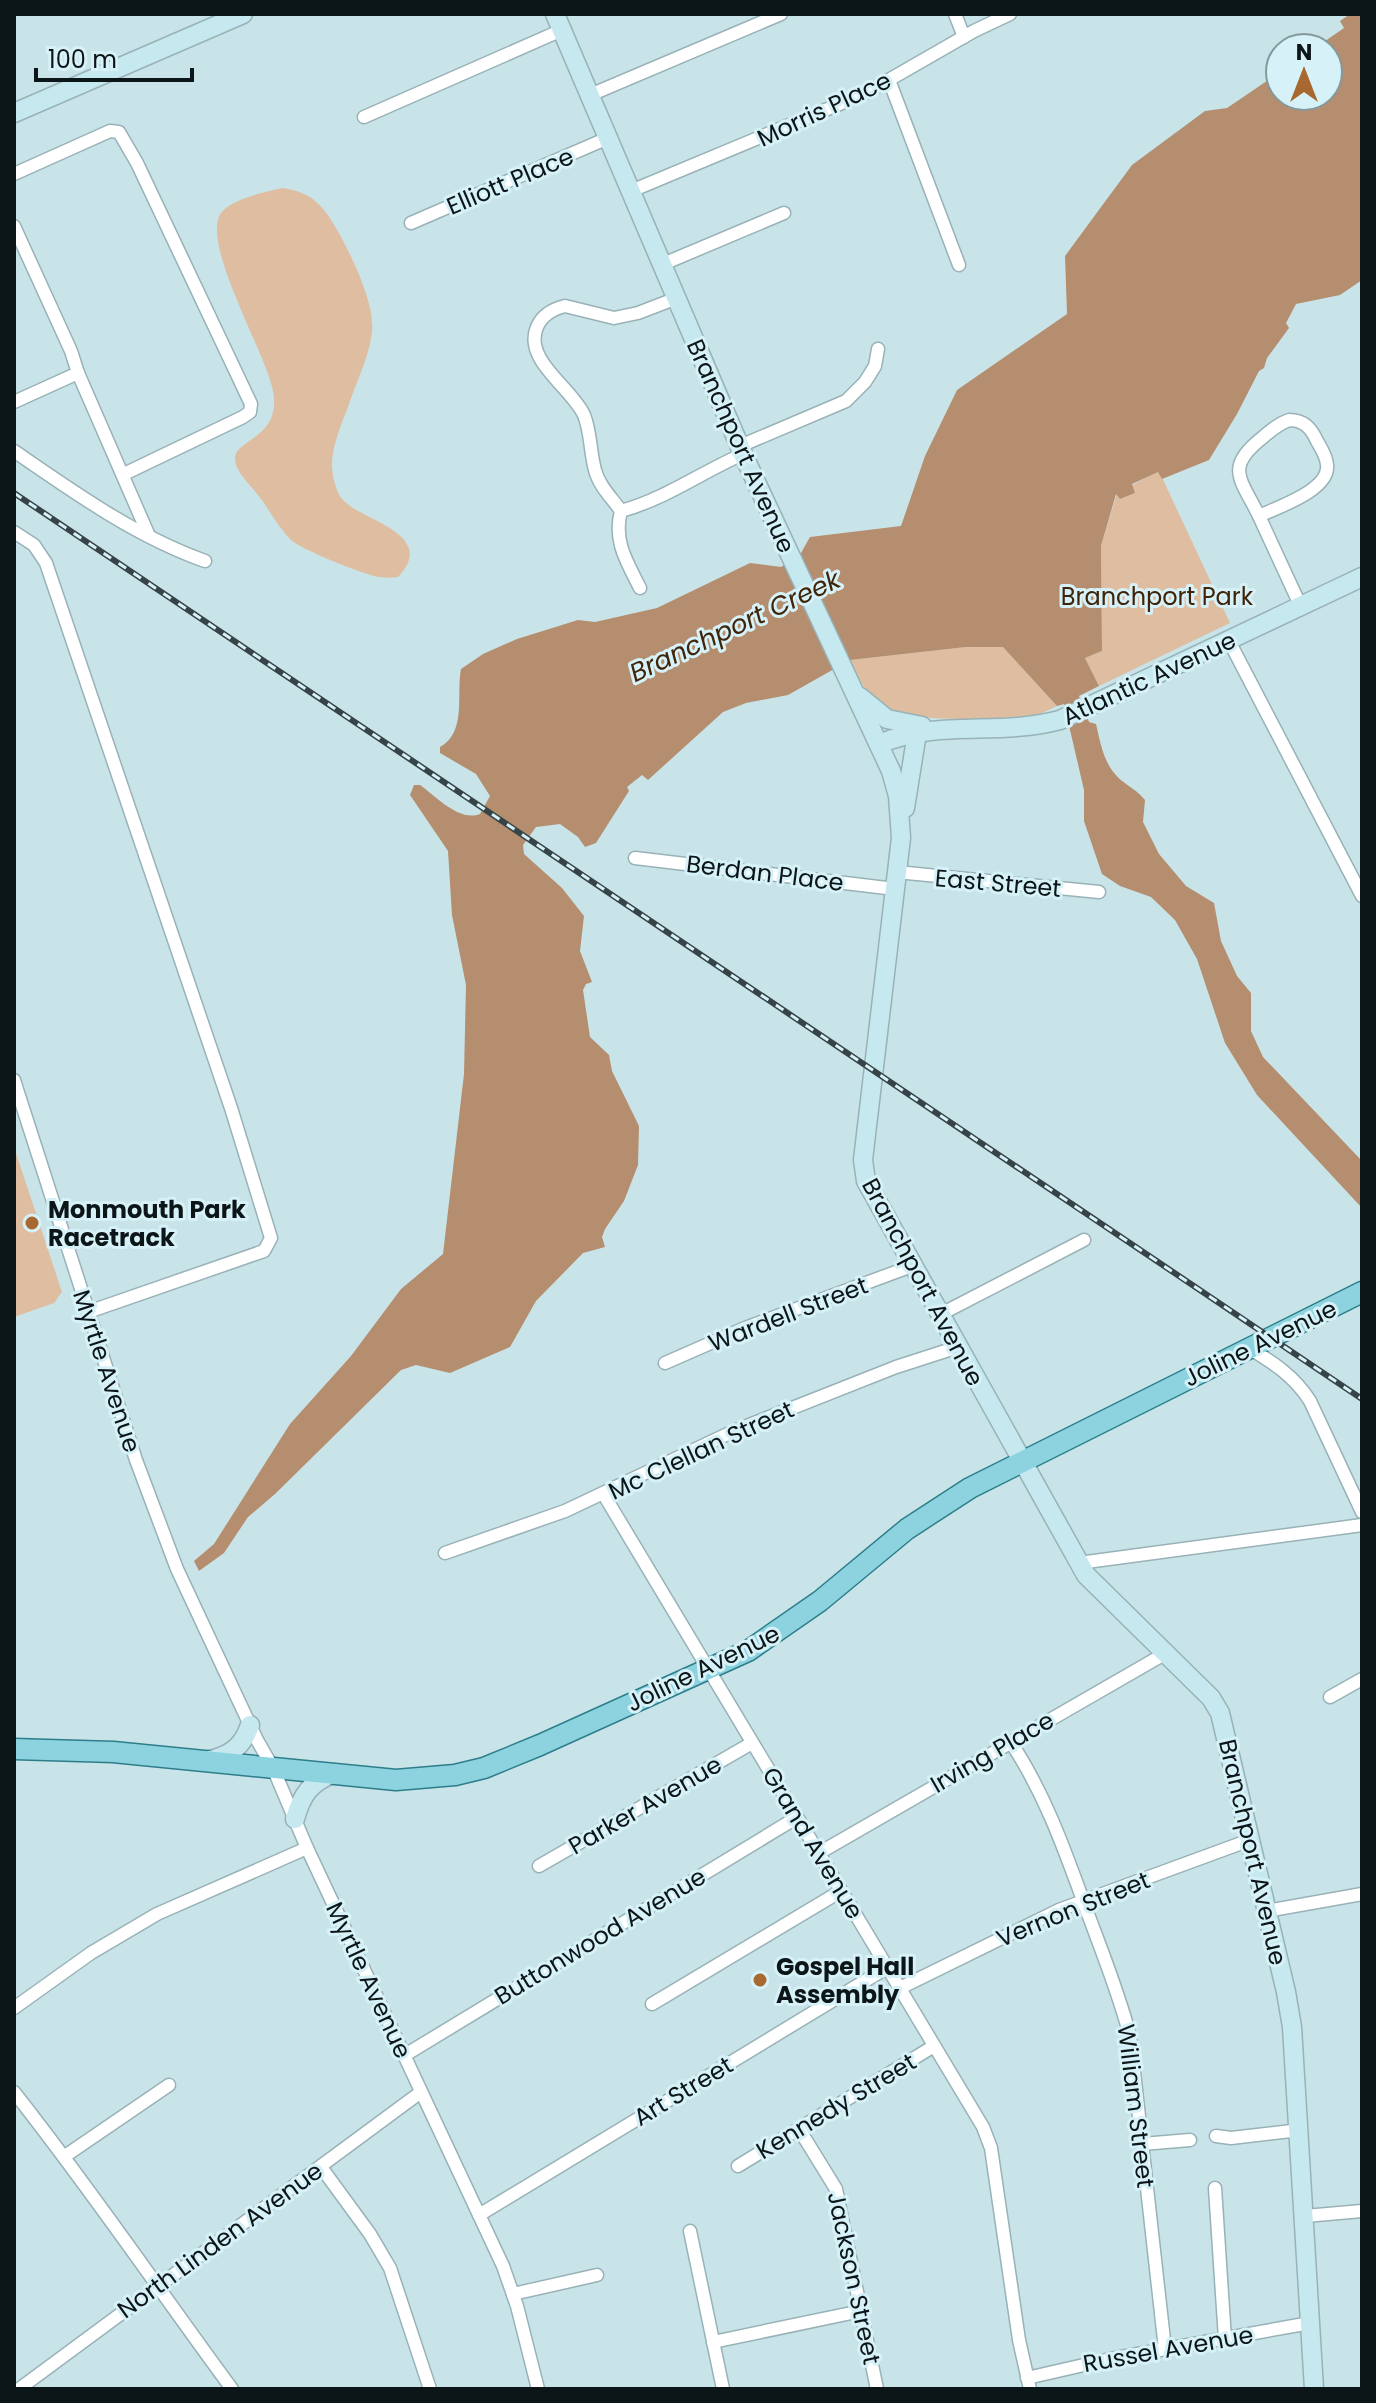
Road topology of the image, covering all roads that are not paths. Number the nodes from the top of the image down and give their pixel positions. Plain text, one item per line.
1 (243, 14) edge
2 (781, 14) edge
3 (955, 14) edge
4 (1010, 14) edge
5 (559, 22) edge
6 (964, 37) junction
7 (889, 80) junction
8 (590, 95) junction
9 (14, 113) edge
10 (364, 117) dead end
11 (608, 138) junction
12 (14, 174) edge
13 (631, 191) junction
14 (784, 213) dead end
15 (411, 223) dead end
16 (14, 226) edge
17 (663, 264) junction
18 (959, 265) dead end
19 (677, 298) junction
20 (878, 349) dead end
21 (78, 373) junction
22 (14, 402) edge
23 (742, 450) junction
24 (14, 451) edge
25 (124, 474) junction
26 (621, 511) junction
27 (1259, 516) junction
28 (14, 532) edge
29 (149, 536) junction
30 (205, 561) dead end
31 (1362, 577) edge
32 (640, 588) dead end
33 (1301, 607) junction
34 (1229, 641) junction
35 (850, 686) junction
36 (949, 728) junction
37 (920, 730) junction
38 (879, 744) junction
39 (901, 838) junction
40 (635, 858) dead end
41 (896, 881) junction
42 (1099, 892) dead end
43 (1362, 896) edge
44 (14, 1080) edge
45 (1084, 1240) dead end
46 (912, 1266) junction
47 (1362, 1292) edge
48 (88, 1312) junction
49 (941, 1314) junction
50 (958, 1347) junction
51 (1249, 1348) junction
52 (665, 1363) dead end
53 (1021, 1463) junction
54 (604, 1495) junction
55 (1362, 1512) edge
56 (1362, 1525) edge
57 (445, 1553) dead end
58 (1079, 1563) junction
59 (1166, 1653) junction
60 (708, 1669) junction
61 (1362, 1679) edge
62 (1330, 1697) dead end
63 (250, 1725) junction
64 (1010, 1741) junction
65 (752, 1743) junction
66 (14, 1749) edge
67 (208, 1761) junction
68 (273, 1768) junction
69 (334, 1773) junction
70 (796, 1818) junction
71 (295, 1819) junction
72 (1250, 1840) junction
73 (307, 1848) junction
74 (819, 1853) junction
75 (539, 1866) dead end
76 (841, 1891) junction
77 (1362, 1894) edge
78 (1083, 1900) junction
79 (1267, 1911) junction
80 (888, 1967) junction
81 (900, 1988) junction
82 (652, 2004) dead end
83 (14, 2008) edge
84 (934, 2046) junction
85 (405, 2055) junction
86 (169, 2085) dead end
87 (14, 2092) edge
88 (421, 2092) junction
89 (799, 2129) junction
90 (1300, 2130) junction
91 (1216, 2136) dead end
92 (1190, 2140) dead end
93 (1142, 2144) junction
94 (65, 2156) junction
95 (738, 2166) dead end
96 (321, 2167) junction
97 (1215, 2188) dead end
98 (1362, 2211) edge
99 (479, 2215) junction
100 (1305, 2216) junction
101 (690, 2231) dead end
102 (597, 2275) dead end
103 (156, 2287) junction
104 (513, 2294) junction
105 (861, 2311) junction
106 (1310, 2323) junction
107 (1225, 2339) junction
108 (713, 2342) junction
109 (1165, 2349) junction
110 (1029, 2383) edge
111 (19, 2389) edge
112 (232, 2389) edge
113 (430, 2389) edge
114 (538, 2389) edge
115 (723, 2389) edge
116 (877, 2389) edge
117 (1314, 2389) edge

1 - 9 street
2 - 8 street
3 - 6 street
4 - 6 street, Morris Place
5 - 8 street, Branchport Avenue
5 - 10 street
6 - 7 street, Morris Place
7 - 13 street, Morris Place
7 - 18 street
8 - 11 street, Branchport Avenue
11 - 13 street, Branchport Avenue
11 - 15 street, Elliott Place
12 - 25 street
13 - 17 street, Branchport Avenue
14 - 17 street
16 - 21 street
17 - 19 street, Branchport Avenue
19 - 23 street, Branchport Avenue
19 - 26 street
20 - 23 street
21 - 22 street
21 - 25 street
23 - 26 street
23 - 35 street, Branchport Avenue
24 - 29 street
25 - 29 street
26 - 32 street
27 - 27 street
27 - 33 street
28 - 48 street
29 - 30 street
31 - 33 street, Atlantic Avenue
33 - 34 street, Atlantic Avenue
34 - 36 street, Atlantic Avenue
34 - 43 street
35 - 36 street
35 - 38 street, Branchport Avenue
36 - 37 street, Atlantic Avenue
37 - 38 street, Atlantic Avenue
37 - 39 street
38 - 39 street, Branchport Avenue
39 - 41 street, Branchport Avenue
40 - 41 street, Berdan Place
41 - 42 street, East Street
41 - 46 street, Branchport Avenue
44 - 48 street, Myrtle Avenue
45 - 49 street
46 - 49 street, Branchport Avenue
46 - 52 street, Wardell Street
47 - 51 main road, Joline Avenue
48 - 63 street, Myrtle Avenue
49 - 50 street, Branchport Avenue
50 - 53 street, Branchport Avenue
50 - 54 street, Mc Clellan Street
51 - 53 main road, Joline Avenue
51 - 55 street
53 - 58 street, Branchport Avenue
53 - 60 main road, Joline Avenue
54 - 57 street, Mc Clellan Street
54 - 60 street, Grand Avenue
56 - 58 street
58 - 59 street, Branchport Avenue
59 - 64 street, Irving Place
59 - 72 street, Branchport Avenue
60 - 65 street, Grand Avenue
60 - 69 main road, Joline Avenue
61 - 62 street
63 - 67 street
63 - 68 street, Myrtle Avenue
64 - 74 street, Irving Place
64 - 78 street, William Street
65 - 70 street, Grand Avenue
65 - 75 street, Parker Avenue
66 - 67 main road, Joline Avenue
67 - 68 main road, Joline Avenue
68 - 69 main road, Joline Avenue
68 - 71 street, Myrtle Avenue
69 - 71 street
70 - 74 street, Grand Avenue
70 - 85 street, Buttonwood Avenue
71 - 73 street, Myrtle Avenue
72 - 78 street, Vernon Street
72 - 79 street, Branchport Avenue
73 - 83 street
73 - 85 street, Myrtle Avenue
74 - 76 street, Grand Avenue
76 - 80 street, Grand Avenue
76 - 82 street
77 - 79 street
78 - 81 street, Vernon Street
78 - 93 street, William Street
79 - 90 street, Branchport Avenue
80 - 81 street, Grand Avenue
80 - 99 street, Art Street
81 - 84 street, Grand Avenue
84 - 89 street, Kennedy Street
84 - 110 street, Grand Avenue
85 - 88 street, Myrtle Avenue
86 - 94 street
87 - 94 street
88 - 96 street, North Linden Avenue
88 - 99 street, Myrtle Avenue
89 - 95 street, Kennedy Street
89 - 105 street, Jackson Street
90 - 91 street
90 - 100 street, Branchport Avenue
92 - 93 street
93 - 109 street, William Street
94 - 103 street
96 - 103 street, North Linden Avenue
96 - 113 street
97 - 107 street
98 - 100 street
99 - 104 street, Myrtle Avenue
100 - 106 street, Branchport Avenue
101 - 108 street
102 - 104 street
103 - 111 street, North Linden Avenue
103 - 112 street
104 - 114 street, Myrtle Avenue
105 - 108 street
105 - 116 street, Jackson Street
106 - 107 street, Russel Avenue
106 - 117 street, Branchport Avenue
107 - 109 street, Russel Avenue
108 - 115 street
109 - 110 street, Russel Avenue

